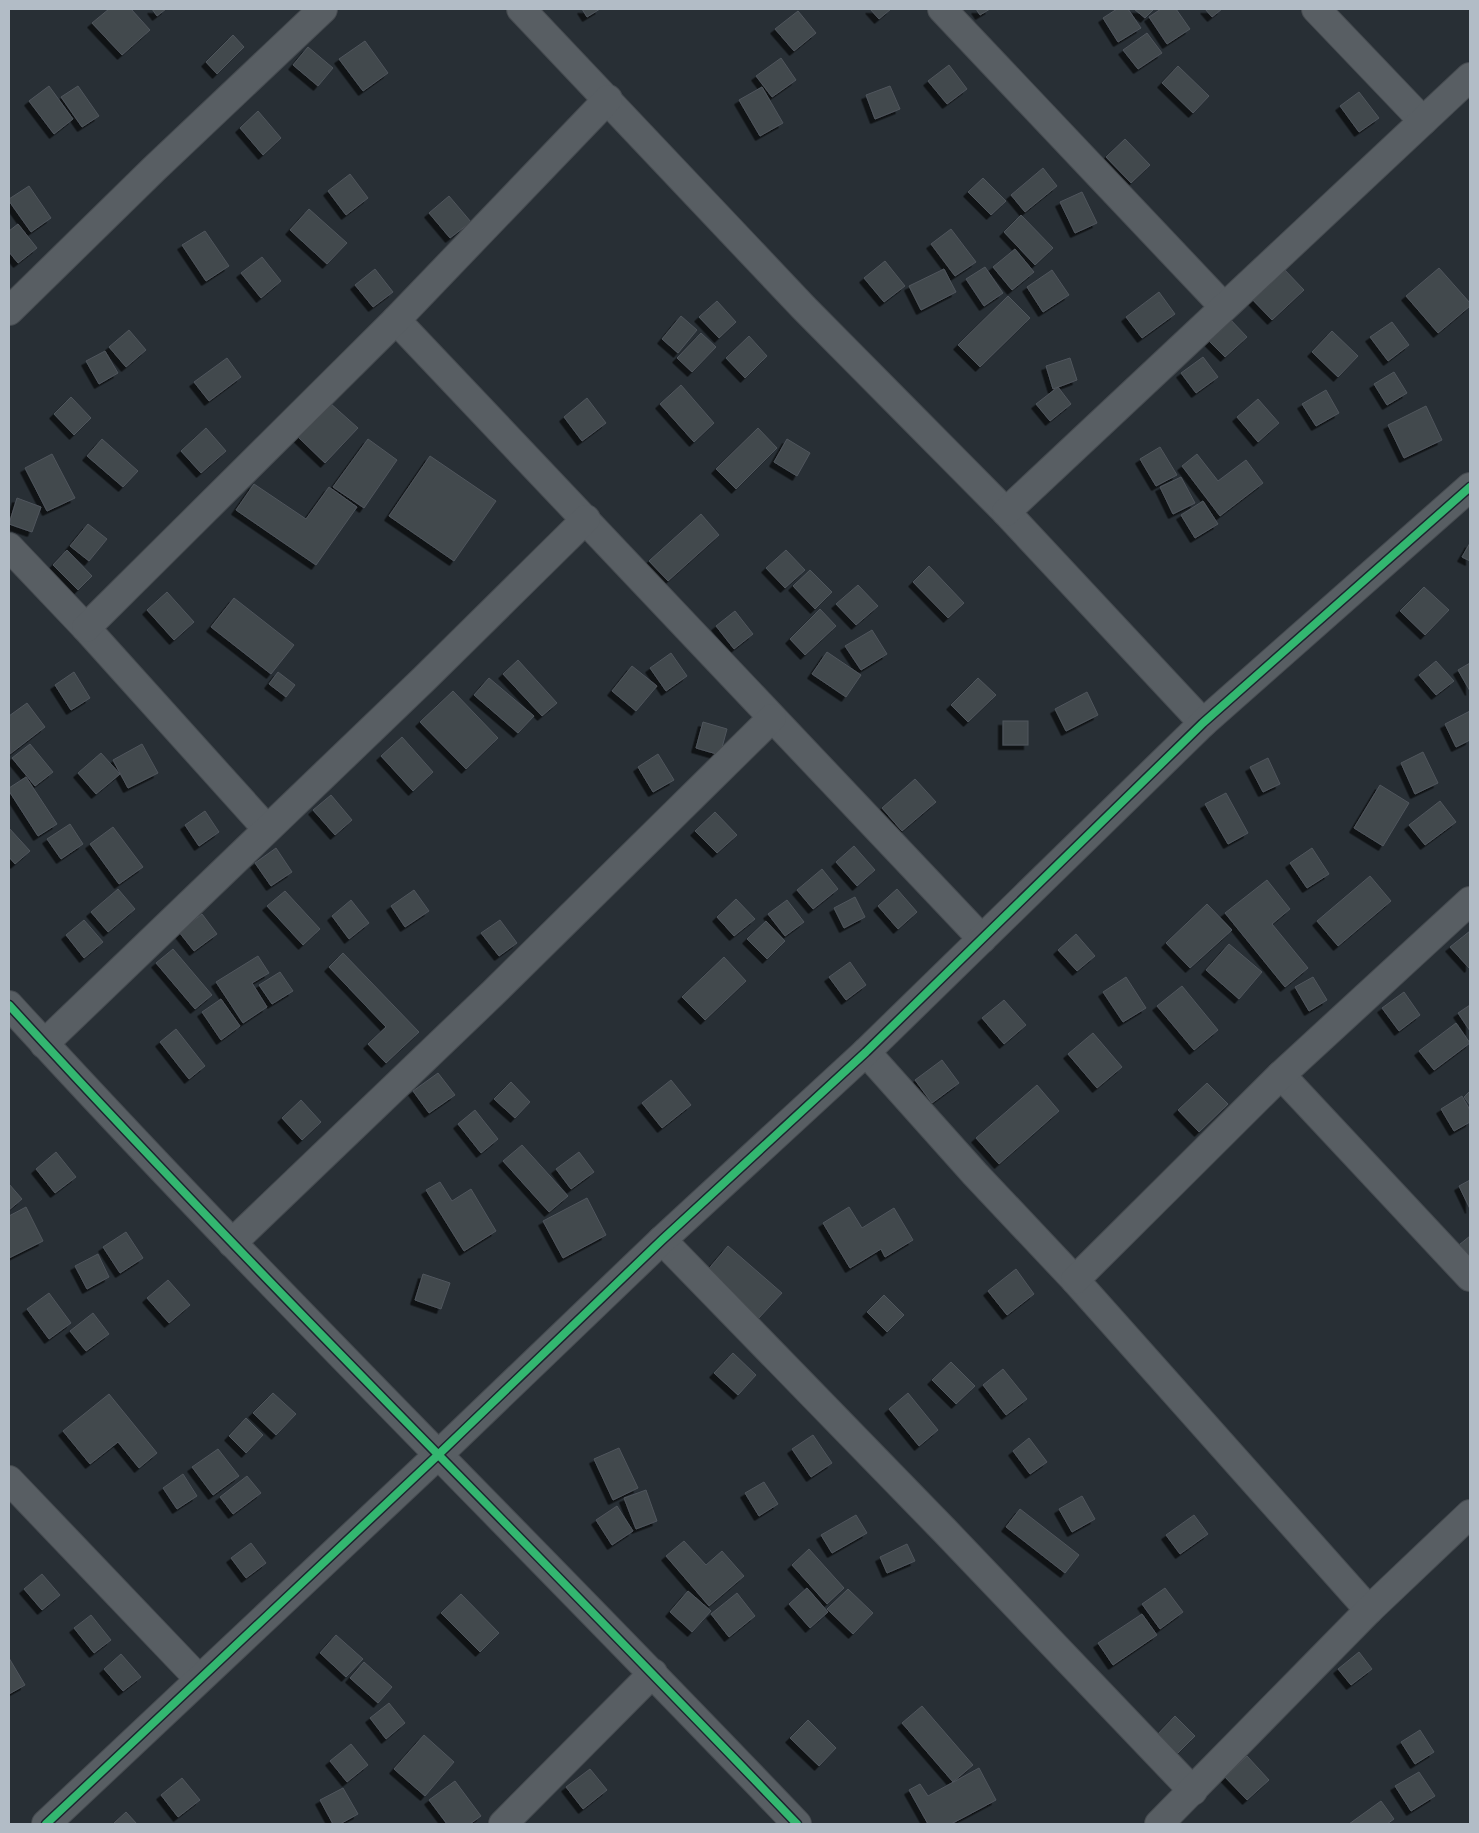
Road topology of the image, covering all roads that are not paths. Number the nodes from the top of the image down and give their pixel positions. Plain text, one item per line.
1 (323, 9) edge
2 (521, 9) edge
3 (942, 9) edge
4 (1316, 9) edge
5 (1470, 77) edge
6 (608, 99) junction
7 (1423, 122) junction
8 (1224, 307) junction
9 (9, 311) edge
10 (396, 320) junction
11 (1470, 488) edge
12 (1006, 512) junction
13 (586, 519) junction
14 (9, 547) edge
15 (86, 628) junction
16 (772, 718) junction
17 (1203, 723) junction
18 (267, 829) junction
19 (1470, 901) edge
20 (982, 939) junction
21 (9, 1006) edge
22 (44, 1044) junction
23 (866, 1052) junction
24 (1281, 1076) junction
25 (662, 1240) junction
26 (232, 1243) junction
27 (1470, 1277) edge
28 (1075, 1280) junction
29 (438, 1455) junction
30 (9, 1480) edge
31 (1470, 1514) edge
32 (1369, 1610) junction
33 (653, 1673) junction
34 (199, 1679) junction
35 (1193, 1791) junction
36 (46, 1824) edge
37 (503, 1824) edge
38 (797, 1824) edge
39 (1159, 1824) edge

1 - 9 street
2 - 6 street
3 - 8 street
4 - 7 street
5 - 7 street
6 - 10 street
6 - 12 street
7 - 8 street
8 - 12 street
10 - 13 street
10 - 15 street
11 - 17 street
12 - 17 street
13 - 16 street
13 - 18 street
14 - 15 street
15 - 18 street
16 - 20 street
16 - 26 street
17 - 20 street
18 - 22 street
19 - 24 street
20 - 23 street
21 - 22 street
22 - 26 street
23 - 25 street
23 - 28 street
24 - 27 street
24 - 28 street
25 - 29 street
25 - 35 street
26 - 29 street
28 - 32 street
29 - 33 street
29 - 34 street
30 - 34 street
31 - 32 street
32 - 35 street
33 - 37 street
33 - 38 street
34 - 36 street
35 - 39 street

